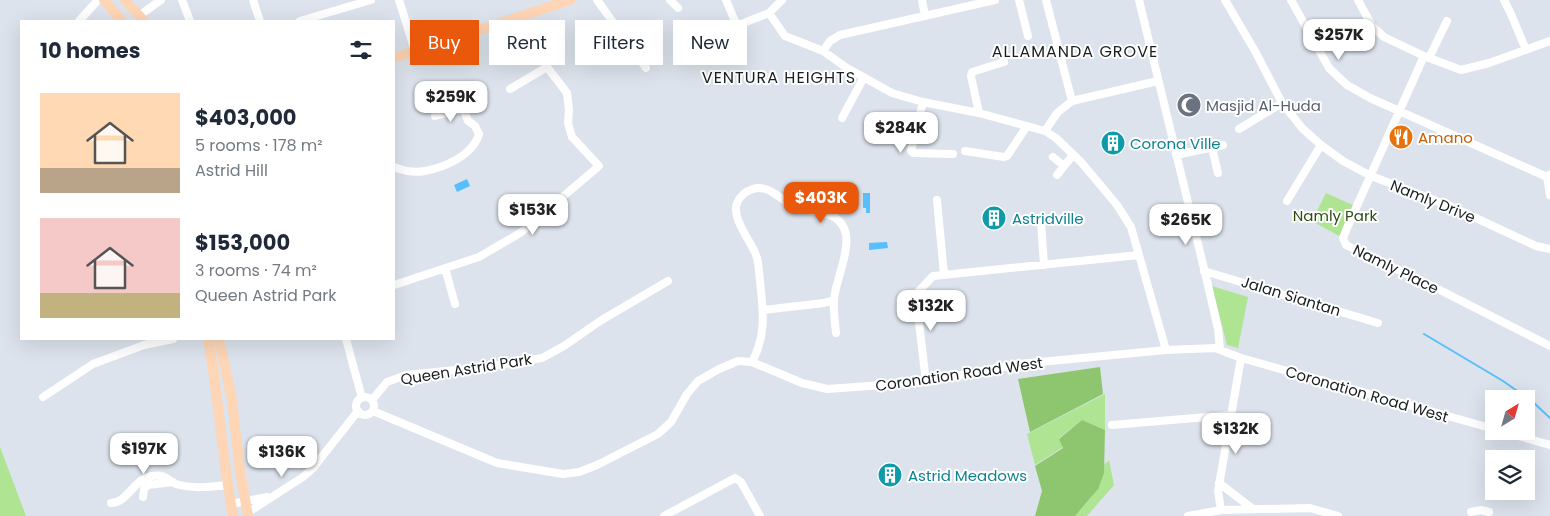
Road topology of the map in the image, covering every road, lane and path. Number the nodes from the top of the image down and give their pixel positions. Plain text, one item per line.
1 (98, 0) edge
2 (104, 0) edge
3 (125, 0) edge
4 (161, 0) edge
5 (182, 0) edge
6 (253, 0) edge
7 (371, 0) edge
8 (399, 0) edge
9 (570, 0) edge
10 (597, 0) edge
11 (670, 0) edge
12 (726, 0) edge
13 (782, 0) edge
14 (922, 0) edge
15 (993, 0) edge
16 (1019, 0) edge
17 (1046, 0) edge
18 (1139, 0) edge
19 (1225, 0) edge
20 (1291, 0) edge
21 (1358, 0) edge
22 (1504, 0) edge
23 (678, 8) dead end
24 (769, 13) junction
25 (926, 16) junction
26 (142, 18) edge
27 (80, 20) edge
28 (121, 20) edge
29 (190, 20) edge
30 (260, 20) edge
31 (303, 20) edge
32 (734, 20) edge
33 (1447, 21) dead end
34 (747, 22) edge
35 (479, 30) edge
36 (410, 35) edge
37 (1028, 36) dead end
38 (1550, 41) edge
39 (1526, 50) junction
40 (823, 52) junction
41 (410, 53) edge
42 (1426, 57) junction
43 (395, 58) edge
44 (1004, 62) dead end
45 (646, 68) dead end
46 (864, 77) junction
47 (1158, 81) junction
48 (510, 90) dead end
49 (458, 94) dead end
50 (1072, 101) junction
51 (923, 102) junction
52 (1282, 103) junction
53 (462, 109) junction
54 (1399, 111) junction
55 (979, 113) junction
56 (435, 116) dead end
57 (842, 118) dead end
58 (1027, 126) junction
59 (1239, 129) dead end
60 (1045, 131) junction
61 (1320, 144) junction
62 (1223, 145) dead end
63 (1212, 148) junction
64 (965, 151) dead end
65 (952, 154) dead end
66 (1073, 155) junction
67 (1176, 155) junction
68 (1053, 157) dead end
69 (1064, 166) junction
70 (395, 167) edge
71 (1218, 172) dead end
72 (1058, 175) dead end
73 (1549, 175) edge
74 (1371, 176) junction
75 (1550, 195) edge
76 (937, 200) dead end
77 (1287, 201) dead end
78 (1040, 222) dead end
79 (1550, 249) edge
80 (1139, 255) junction
81 (1044, 265) junction
82 (445, 268) junction
83 (1204, 271) junction
84 (944, 274) junction
85 (668, 281) dead end
86 (395, 285) edge
87 (834, 300) junction
88 (456, 304) dead end
89 (763, 310) junction
90 (1378, 322) dead end
91 (836, 333) dead end
92 (168, 340) edge
93 (208, 340) edge
94 (219, 340) edge
95 (346, 340) edge
96 (1550, 346) edge
97 (1220, 349) junction
98 (1166, 350) junction
99 (1241, 358) junction
100 (752, 362) junction
101 (926, 382) junction
102 (43, 397) dead end
103 (362, 398) junction
104 (372, 400) junction
105 (358, 410) junction
106 (373, 410) junction
107 (1230, 419) junction
108 (1112, 424) dead end
109 (1485, 426) edge
110 (1267, 433) dead end
111 (1532, 440) edge
112 (1550, 445) edge
113 (173, 482) junction
114 (1219, 483) junction
115 (227, 485) junction
116 (143, 496) dead end
117 (271, 496) junction
118 (244, 501) junction
119 (111, 503) dead end
120 (1474, 503) dead end
121 (231, 504) junction
122 (678, 508) junction
123 (1252, 509) junction
124 (1220, 510) junction
125 (1489, 512) dead end
126 (247, 514) edge
127 (1471, 514) edge
128 (233, 516) edge
129 (664, 516) edge
130 (682, 516) edge
131 (760, 516) edge
132 (1188, 516) edge
133 (1338, 516) edge

1 - 27 street
2 - 28 main road
3 - 26 main road
4 - 26 street
5 - 29 street
6 - 30 street
7 - 31 street
8 - 36 street
9 - 35 main road
10 - 45 street
11 - 23 street
12 - 32 street
13 - 24 street
14 - 25 street
15 - 25 street
16 - 37 street
17 - 50 street
18 - 47 street
19 - 52 street, Namly Drive
20 - 54 street
21 - 42 street
22 - 39 street
24 - 34 street
24 - 40 street
25 - 40 street
33 - 42 street, Namly Place
38 - 39 street
39 - 42 street
40 - 46 street
41 - 43 main road
42 - 54 street, Namly Place
44 - 55 street
46 - 51 street
46 - 57 street
47 - 50 street
47 - 67 street
48 - 82 street
49 - 53 street
50 - 60 street
51 - 55 street
51 - 65 street
52 - 59 street
52 - 61 street, Namly Drive
53 - 56 street
53 - 70 street
54 - 73 street
54 - 74 street, Namly Place
55 - 58 street
58 - 60 street
58 - 64 street
60 - 66 street
61 - 74 street, Namly Drive
61 - 77 street
62 - 63 street
63 - 67 street
63 - 71 street
66 - 69 street
66 - 80 street
67 - 83 street
68 - 69 street
69 - 72 street
73 - 75 street
74 - 79 street, Namly Drive
74 - 96 street, Namly Place
76 - 84 street
78 - 81 street
80 - 81 street
80 - 98 street
81 - 84 street
82 - 86 street
82 - 88 street
83 - 90 street, Jalan Siantan
83 - 97 street
84 - 101 street
85 - 104 street, Queen Astrid Park
87 - 89 street
87 - 89 street
87 - 91 street
89 - 100 street
92 - 102 street
93 - 115 main road
94 - 118 main road
95 - 103 street
97 - 98 street, Coronation Road West
97 - 99 street, Coronation Road West
98 - 101 street, Coronation Road West
99 - 107 street
99 - 109 street, Coronation Road West
100 - 101 street, Coronation Road West
100 - 106 street
103 - 104 street
103 - 105 street
104 - 106 street
105 - 106 street
105 - 117 street
107 - 108 street
107 - 110 street
107 - 114 street
111 - 112 street
113 - 115 street
113 - 116 street
113 - 119 street
114 - 123 street
114 - 124 street
115 - 121 main road
117 - 118 street
117 - 126 street
118 - 121 street
118 - 126 main road
120 - 127 street
121 - 128 main road
122 - 129 street
122 - 130 street
122 - 131 street
123 - 124 street
123 - 133 street
124 - 132 street
125 - 127 street

